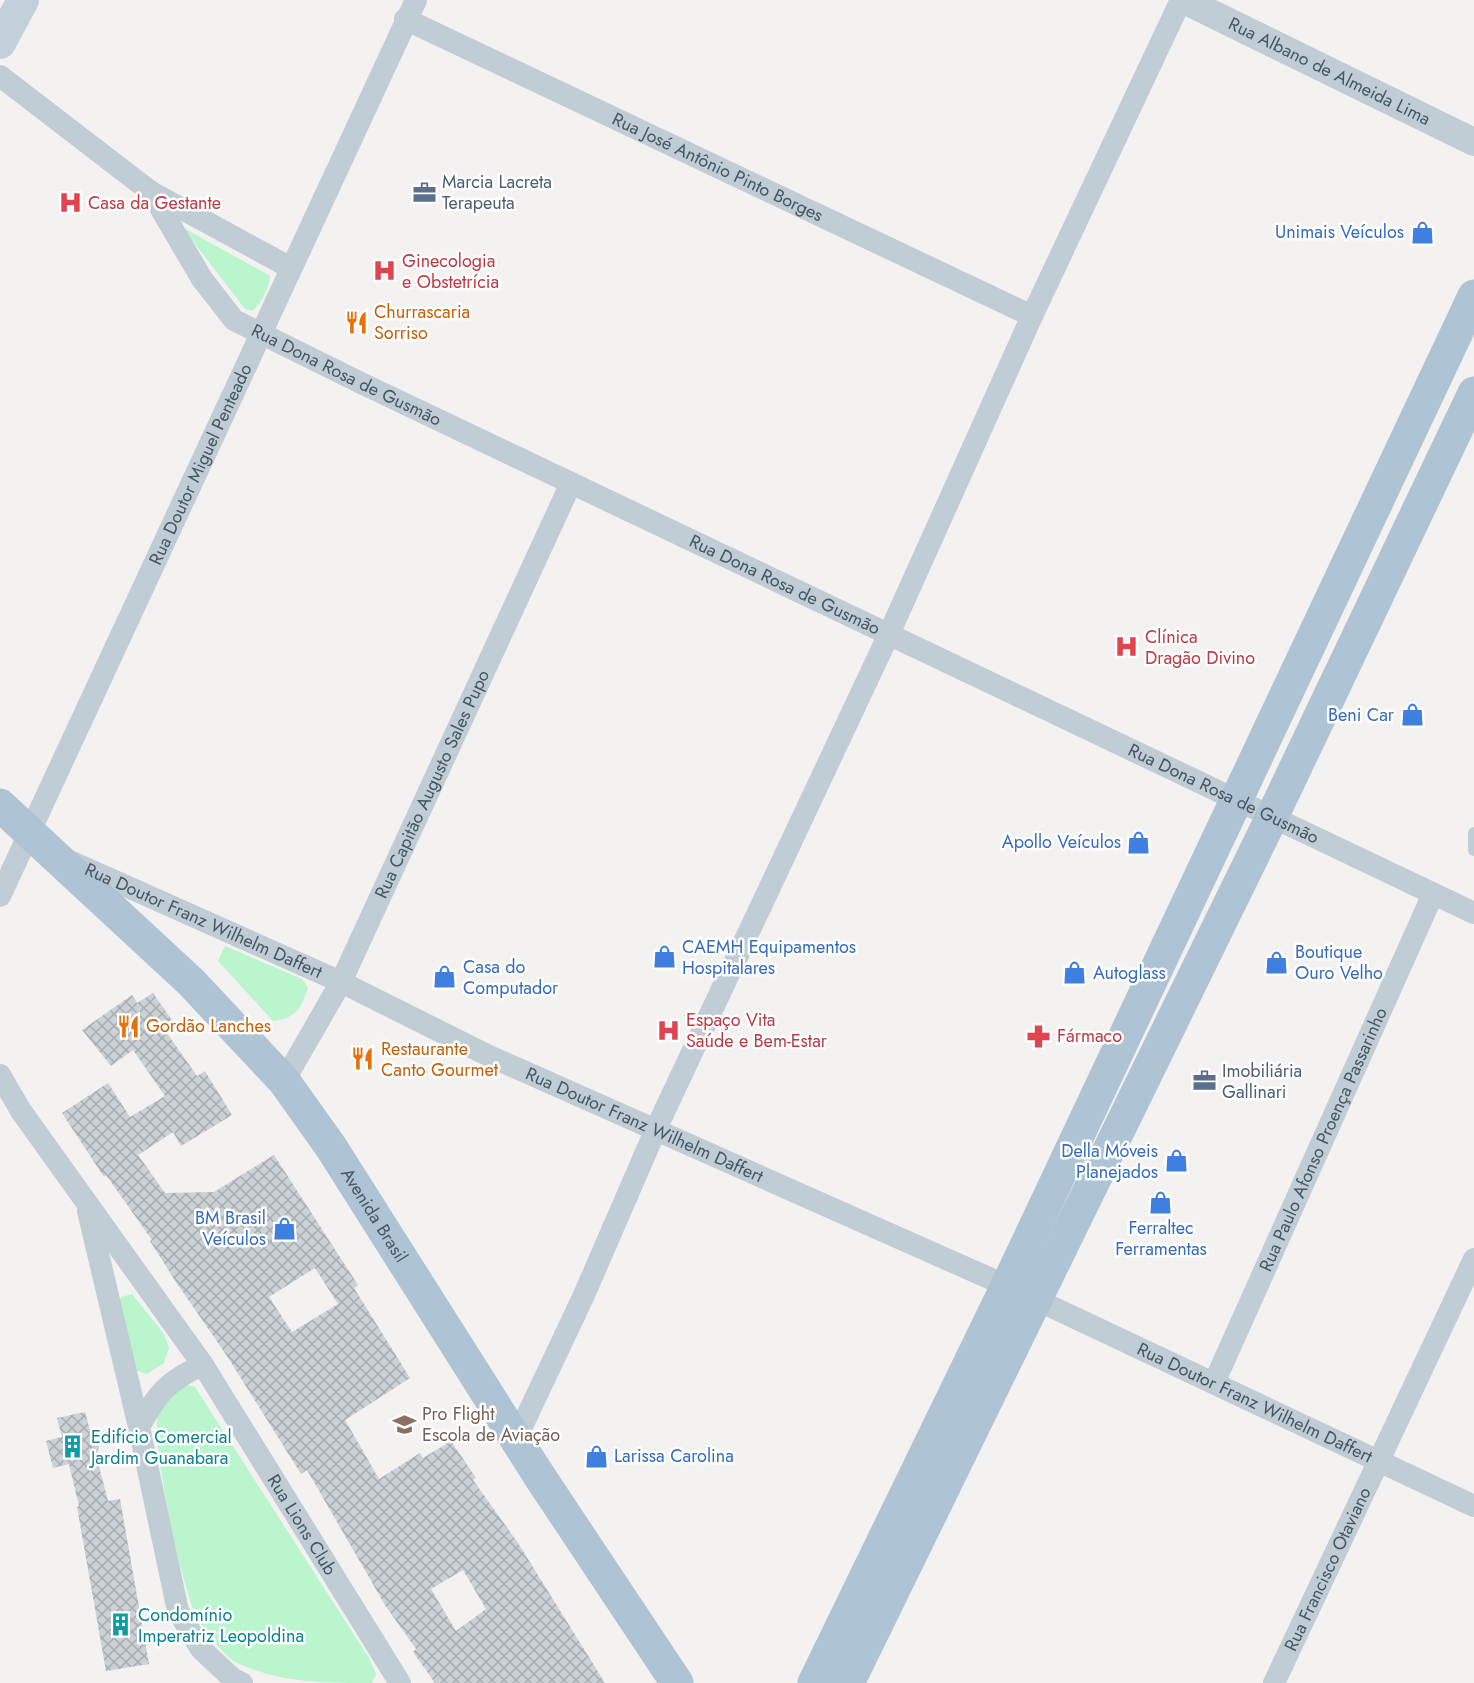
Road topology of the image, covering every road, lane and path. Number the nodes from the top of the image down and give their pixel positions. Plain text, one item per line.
1 (23, 0) edge
2 (1182, 0) edge
3 (411, 10) edge
4 (0, 44) edge
5 (0, 76) edge
6 (1474, 142) edge
7 (150, 192) junction
8 (291, 268) junction
9 (1474, 296) edge
10 (1032, 316) junction
11 (261, 334) junction
12 (1474, 393) edge
13 (571, 483) junction
14 (889, 634) junction
15 (1236, 800) junction
16 (0, 805) edge
17 (1272, 817) junction
18 (29, 831) junction
19 (1474, 833) edge
20 (1474, 850) edge
21 (55, 854) junction
22 (1433, 894) junction
23 (0, 896) edge
24 (1474, 913) edge
25 (341, 982) junction
26 (0, 1075) edge
27 (284, 1081) junction
28 (656, 1129) junction
29 (85, 1198) junction
30 (1474, 1259) edge
31 (1021, 1292) junction
32 (203, 1365) junction
33 (1214, 1383) junction
34 (139, 1427) junction
35 (516, 1439) junction
36 (1379, 1460) junction
37 (1474, 1506) edge
38 (242, 1683) edge
39 (400, 1683) edge
40 (677, 1683) edge
41 (814, 1683) edge
42 (848, 1683) edge
43 (1274, 1683) edge

1 - 4 main road
2 - 6 street, Rua Albano de Almeida Lima
2 - 10 street
3 - 8 street, Rua Doutor Miguel Penteado
3 - 10 street, Rua José Antônio Pinto Borges
5 - 7 street, Rua Dona Rosa de Gusmão
7 - 8 street, Rua Dona Rosa de Gusmão
7 - 11 street, Rua Dona Rosa de Gusmão
8 - 11 street, Rua Doutor Miguel Penteado
9 - 15 main road
10 - 14 street
11 - 13 street, Rua Dona Rosa de Gusmão
11 - 18 street, Rua Doutor Miguel Penteado
12 - 17 main road
13 - 14 street, Rua Dona Rosa de Gusmão
13 - 25 street, Rua Capitão Augusto Sales Pupo
14 - 15 street, Rua Dona Rosa de Gusmão
14 - 28 street
15 - 17 street, Rua Dona Rosa de Gusmão
15 - 31 main road
16 - 18 main road, Avenida Brasil
17 - 22 street, Rua Dona Rosa de Gusmão
17 - 31 main road
18 - 21 main road, Avenida Brasil
18 - 23 street
19 - 20 lane
21 - 25 street, Rua Doutor Franz Wilhelm Daffert
21 - 27 main road, Avenida Brasil
22 - 24 street, Rua Dona Rosa de Gusmão
22 - 33 street, Rua Paulo Afonso Proença Passarinho
25 - 27 street, Rua Capitão Augusto Sales Pupo
25 - 28 street, Rua Doutor Franz Wilhelm Daffert
26 - 29 street, Rua Lions Club
27 - 35 main road, Avenida Brasil
28 - 31 street, Rua Doutor Franz Wilhelm Daffert
28 - 35 street
29 - 32 street, Rua Lions Club
29 - 34 street, Rua Lions Club
30 - 36 street, Rua Francisco Otaviano
31 - 33 street, Rua Doutor Franz Wilhelm Daffert
31 - 41 main road
31 - 42 main road
32 - 34 street
32 - 39 street, Rua Lions Club
33 - 36 street, Rua Doutor Franz Wilhelm Daffert
34 - 38 street, Rua Lions Club
35 - 40 main road, Avenida Brasil
36 - 37 street, Rua Doutor Franz Wilhelm Daffert
36 - 43 street, Rua Francisco Otaviano

